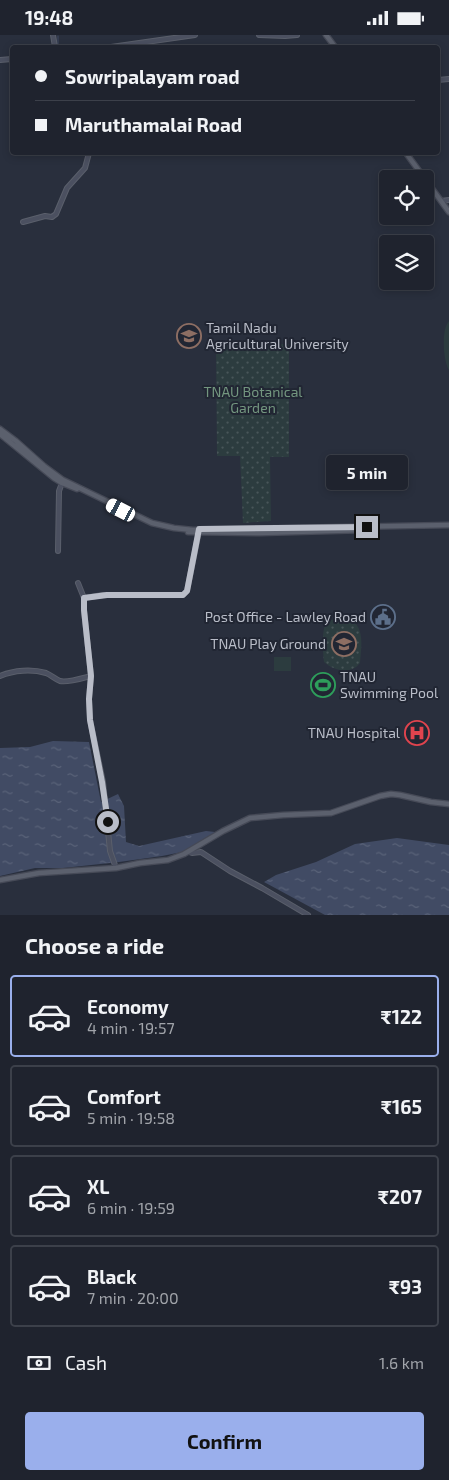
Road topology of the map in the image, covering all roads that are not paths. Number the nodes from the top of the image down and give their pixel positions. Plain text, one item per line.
1 (195, 35) edge
2 (259, 35) edge
3 (297, 35) edge
4 (326, 35) edge
5 (125, 45) edge
6 (334, 45) edge
7 (88, 155) edge
8 (407, 155) edge
9 (418, 170) edge
10 (434, 191) edge
11 (449, 200) edge
12 (441, 201) junction
13 (449, 212) edge
14 (23, 221) dead end
15 (0, 429) edge
16 (0, 434) edge
17 (62, 483) junction
18 (449, 526) edge
19 (199, 531) junction
20 (58, 551) dead end
21 (78, 583) dead end
22 (84, 598) junction
23 (0, 676) edge
24 (91, 676) junction
25 (449, 804) edge
26 (189, 852) junction
27 (116, 868) junction
28 (0, 880) edge
29 (308, 915) edge

1 - 5 street
2 - 3 street
4 - 6 main road
7 - 14 street
8 - 9 main road
10 - 12 main road
11 - 12 street
12 - 13 main road
15 - 19 main road
16 - 17 main road
17 - 19 main road
17 - 20 street
18 - 19 main road
19 - 22 street
21 - 22 street
22 - 24 street
23 - 24 street
24 - 27 street
25 - 26 main road
26 - 27 main road
26 - 29 street
27 - 28 main road

